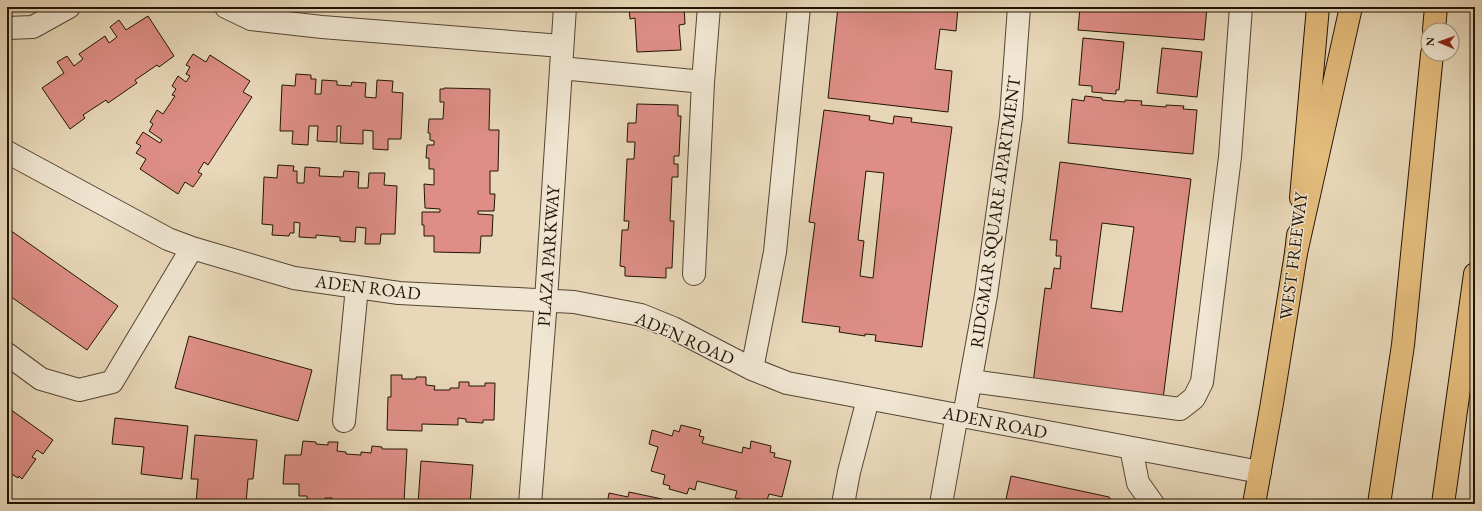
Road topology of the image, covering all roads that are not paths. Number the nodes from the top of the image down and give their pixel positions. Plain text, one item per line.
1 (69, 7) edge
2 (226, 7) edge
3 (565, 7) edge
4 (709, 7) edge
5 (799, 7) edge
6 (1019, 7) edge
7 (1241, 7) edge
8 (1318, 7) edge
9 (1351, 7) edge
10 (1436, 7) edge
11 (1435, 22) edge
12 (7, 28) edge
13 (562, 46) junction
14 (1431, 62) edge
15 (561, 68) junction
16 (703, 82) junction
17 (7, 152) edge
18 (192, 248) junction
19 (1296, 253) junction
20 (694, 274) dead end
21 (1474, 282) edge
22 (357, 287) junction
23 (546, 300) junction
24 (7, 354) edge
25 (752, 369) junction
26 (971, 381) junction
27 (868, 399) junction
28 (960, 415) junction
29 (344, 421) dead end
30 (1131, 448) junction
31 (1260, 472) junction
32 (530, 504) edge
33 (843, 504) edge
34 (941, 504) edge
35 (1153, 504) edge
36 (1254, 504) edge
37 (1379, 504) edge
38 (1443, 504) edge

1 - 12 street
2 - 13 street
3 - 13 street, PLAZA PARKWAY
4 - 16 street
5 - 25 street
6 - 26 street, RIDGMAR SQUARE APARTMENT
7 - 26 street
8 - 19 main road, WEST FREEWAY
9 - 19 main road
10 - 11 main road
13 - 15 street, PLAZA PARKWAY
14 - 37 main road
15 - 16 street
15 - 23 street, PLAZA PARKWAY
16 - 20 street
17 - 18 street, ADEN ROAD
18 - 22 street, ADEN ROAD
18 - 24 street
19 - 31 main road, WEST FREEWAY
21 - 38 main road
22 - 23 street, ADEN ROAD
22 - 29 street
23 - 25 street, ADEN ROAD
23 - 32 street, PLAZA PARKWAY
25 - 27 street, ADEN ROAD
26 - 28 street, RIDGMAR SQUARE APARTMENT
27 - 28 street, ADEN ROAD
27 - 33 street
28 - 30 street, ADEN ROAD
28 - 34 street, RIDGMAR SQUARE APARTMENT
30 - 31 street, ADEN ROAD
30 - 35 street
31 - 36 main road, WEST FREEWAY

